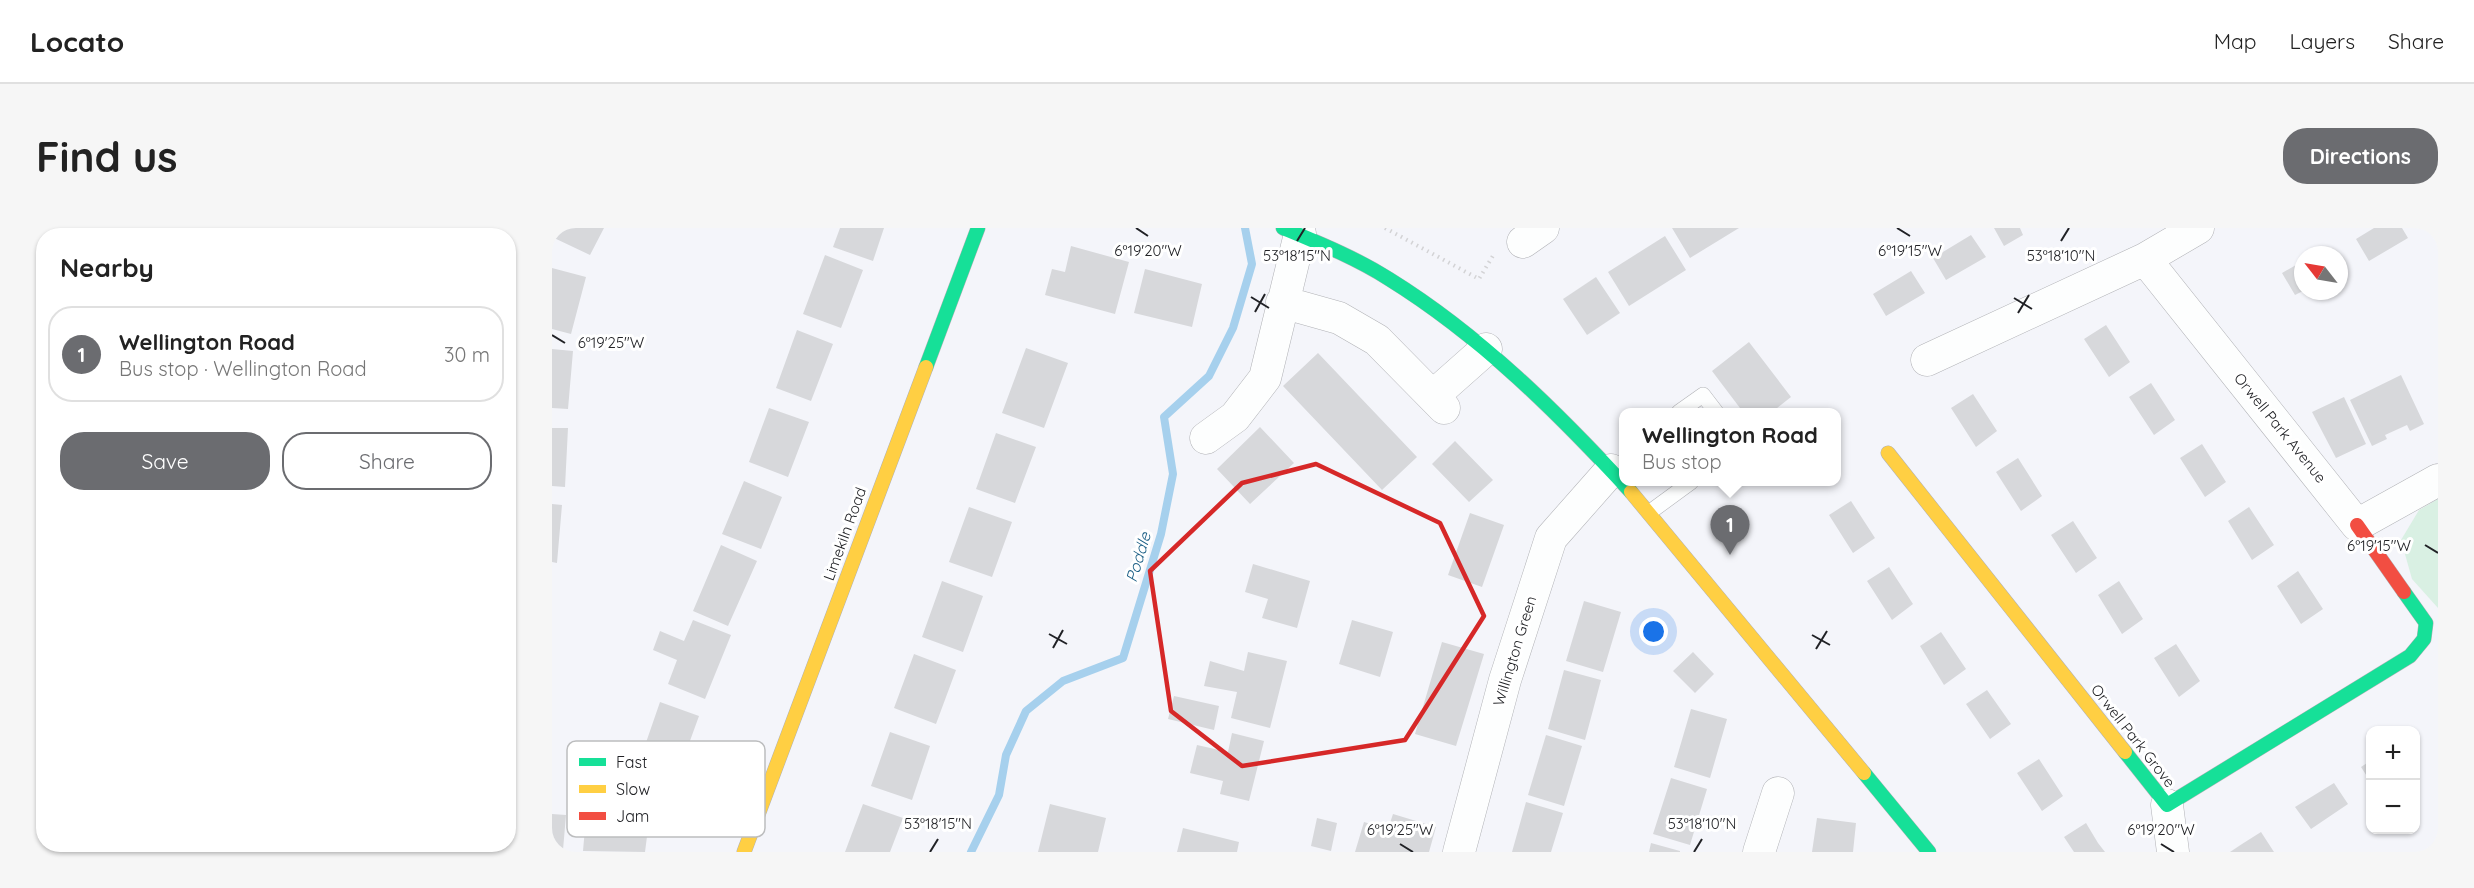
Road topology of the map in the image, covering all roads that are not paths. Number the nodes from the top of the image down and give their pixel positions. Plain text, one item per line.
1 (978, 228) edge
2 (2198, 228) edge
3 (1292, 231) edge
4 (2145, 259) junction
5 (1282, 302) junction
6 (1486, 349) junction
7 (1927, 360) dead end
8 (1685, 408) edge
9 (1713, 408) edge
10 (1206, 438) dead end
11 (1888, 453) dead end
12 (1617, 464) edge
13 (2438, 480) edge
14 (1632, 486) edge
15 (1686, 486) edge
16 (1650, 512) junction
17 (2357, 525) junction
18 (1778, 793) dead end
19 (765, 796) edge
20 (2167, 805) junction
21 (750, 837) edge
22 (744, 852) edge
23 (1459, 852) edge
24 (1759, 852) edge
25 (1929, 852) edge
26 (2173, 852) edge

1 - 19 street, Limekiln Road
2 - 4 street
3 - 5 street
3 - 6 street
4 - 7 street
4 - 17 street, Orwell Park Avenue
5 - 6 street
5 - 10 street
6 - 12 street
8 - 9 lane
11 - 20 street, Orwell Park Grove
12 - 23 street, Willington Green
13 - 17 street
14 - 16 street
15 - 16 lane
16 - 25 street
17 - 20 street, Orwell Park Grove
18 - 24 street
20 - 26 street
21 - 22 street, Limekiln Road

